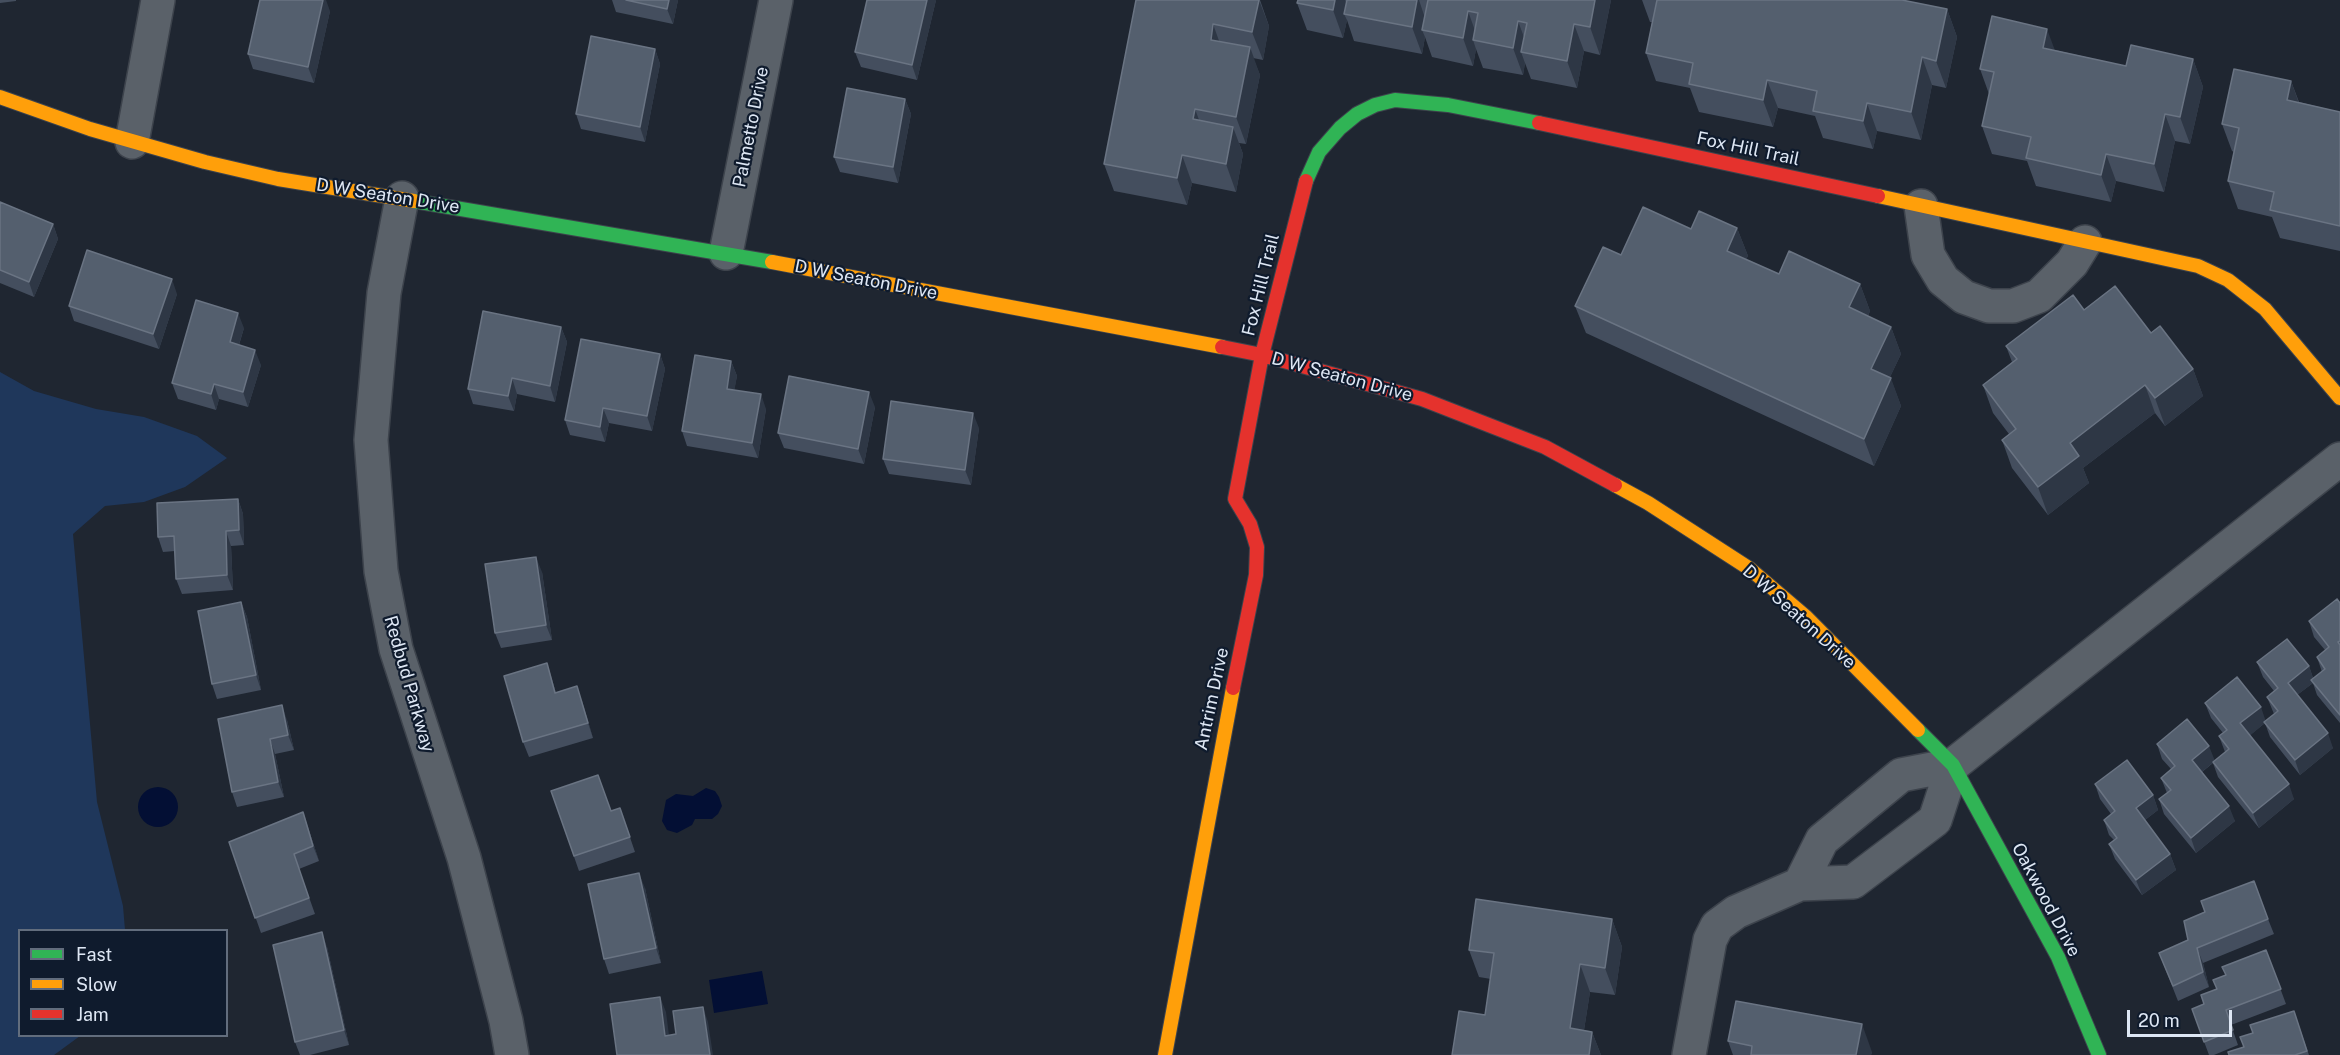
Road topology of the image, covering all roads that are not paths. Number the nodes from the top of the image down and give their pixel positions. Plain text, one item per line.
1 (158, 0) edge
2 (776, 0) edge
3 (0, 97) edge
4 (132, 142) junction
5 (402, 198) junction
6 (1921, 206) junction
7 (2085, 242) junction
8 (726, 254) junction
9 (1262, 355) junction
10 (2340, 398) edge
11 (2340, 459) edge
12 (1953, 765) junction
13 (1800, 884) junction
14 (512, 1055) edge
15 (1165, 1055) edge
16 (1689, 1055) edge
17 (2099, 1055) edge

1 - 4 street
2 - 8 street, Palmetto Drive
3 - 4 street, D W Seaton Drive
4 - 5 street, D W Seaton Drive
5 - 8 street, D W Seaton Drive
5 - 14 street, Redbud Parkway
6 - 7 street, Fox Hill Trail
6 - 7 street
6 - 9 street, Fox Hill Trail
7 - 10 street, Fox Hill Trail
8 - 9 street, D W Seaton Drive
9 - 12 street, D W Seaton Drive
9 - 15 street, Antrim Drive
11 - 12 street
12 - 13 street
12 - 13 street
12 - 17 street, Oakwood Drive
13 - 16 street

